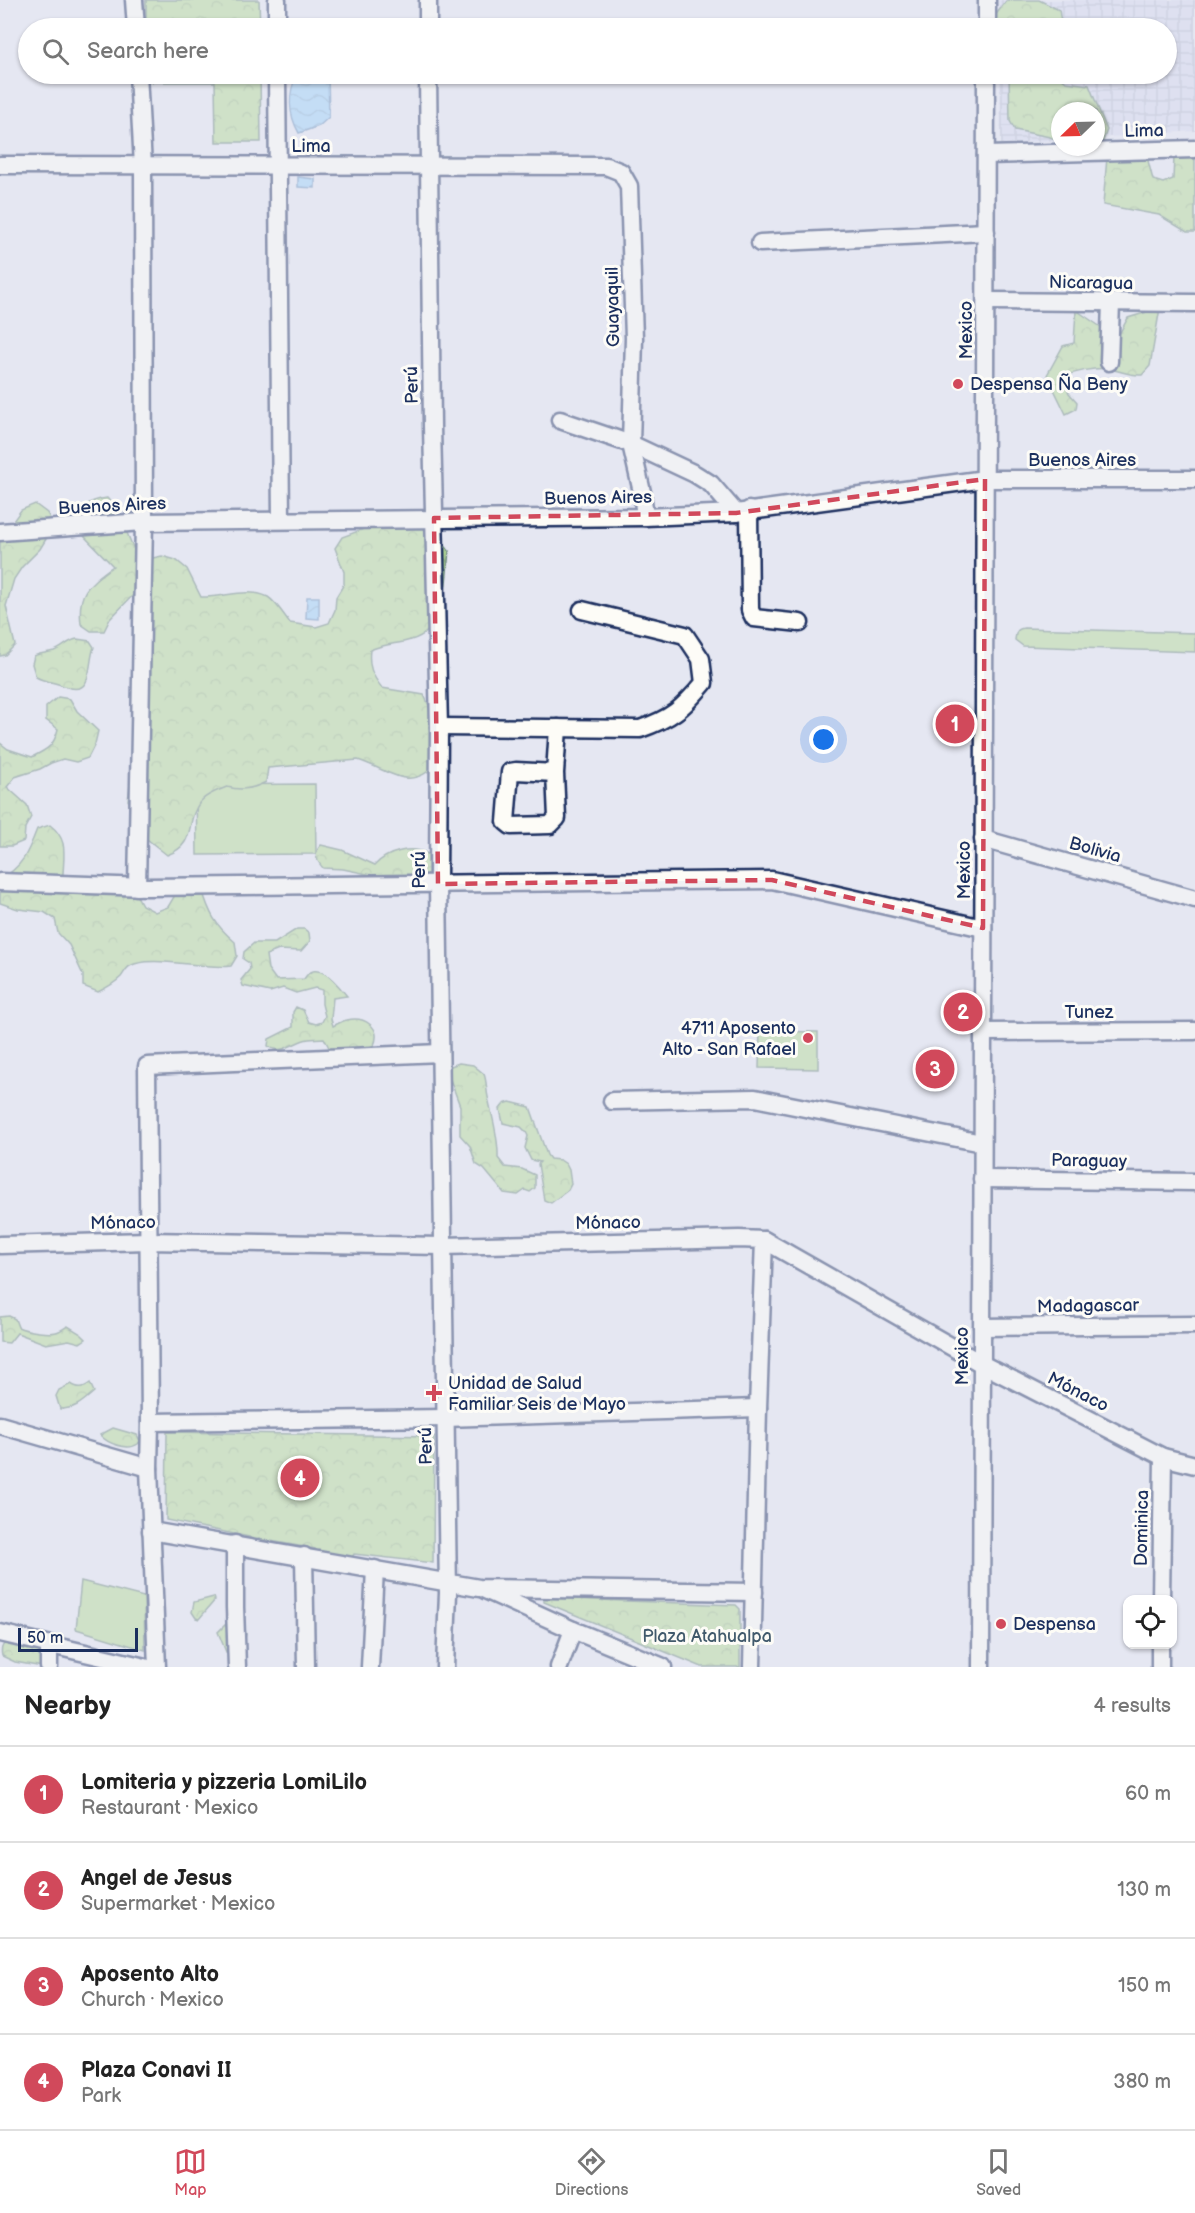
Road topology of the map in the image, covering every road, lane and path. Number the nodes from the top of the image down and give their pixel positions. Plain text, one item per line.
1 (134, 0) edge
2 (277, 0) edge
3 (428, 0) edge
4 (987, 0) edge
5 (135, 18) edge
6 (277, 18) edge
7 (428, 18) edge
8 (987, 18) edge
9 (139, 84) edge
10 (277, 84) edge
11 (428, 84) edge
12 (986, 84) edge
13 (1195, 149) edge
14 (986, 155) junction
15 (0, 165) edge
16 (143, 166) junction
17 (277, 166) junction
18 (428, 166) junction
19 (621, 172) joint
20 (986, 232) junction
21 (760, 243) dead end
22 (986, 301) junction
23 (1111, 302) junction
24 (1195, 303) edge
25 (1109, 362) dead end
26 (560, 420) dead end
27 (631, 444) junction
28 (1195, 479) edge
29 (985, 480) junction
30 (743, 511) junction
31 (434, 518) junction
32 (645, 518) junction
33 (281, 520) junction
34 (144, 522) junction
35 (0, 532) edge
36 (582, 610) dead end
37 (800, 623) dead end
38 (439, 727) junction
39 (558, 728) junction
40 (555, 773) dead end
41 (983, 839) junction
42 (0, 882) edge
43 (438, 884) junction
44 (137, 886) junction
45 (1195, 899) edge
46 (983, 928) junction
47 (1195, 1031) edge
48 (983, 1032) junction
49 (440, 1053) junction
50 (612, 1101) dead end
51 (982, 1143) junction
52 (982, 1179) junction
53 (1195, 1182) edge
54 (764, 1240) junction
55 (147, 1241) junction
56 (0, 1245) edge
57 (443, 1246) junction
58 (1195, 1324) edge
59 (982, 1327) junction
60 (982, 1364) junction
61 (758, 1408) junction
62 (445, 1418) junction
63 (150, 1422) junction
64 (0, 1425) edge
65 (1163, 1457) junction
66 (1195, 1465) edge
67 (149, 1468) junction
68 (151, 1531) junction
69 (235, 1544) junction
70 (304, 1556) junction
71 (375, 1569) junction
72 (448, 1588) junction
73 (479, 1588) junction
74 (754, 1592) junction
75 (1161, 1595) edge
76 (573, 1630) junction
77 (0, 1634) edge
78 (49, 1645) junction
79 (1160, 1649) edge
80 (49, 1667) edge
81 (145, 1667) edge
82 (157, 1667) edge
83 (237, 1667) edge
84 (306, 1667) edge
85 (370, 1667) edge
86 (445, 1667) edge
87 (560, 1667) edge
88 (663, 1667) edge
89 (752, 1667) edge
90 (981, 1667) edge
91 (1160, 1667) edge

1 - 5 street
2 - 6 street
3 - 7 street
4 - 8 street
9 - 16 street
10 - 17 street
11 - 18 street, Perú
12 - 14 street, Mexico
13 - 14 street, Lima
14 - 20 street, Mexico
15 - 16 street, Lima
16 - 17 street, Lima
16 - 34 street
17 - 18 street, Lima
17 - 33 street
18 - 19 street, Lima
18 - 31 street, Perú
19 - 27 street, Guayaquil
20 - 21 street
20 - 22 street, Mexico
22 - 23 street, Nicaragua
22 - 29 street, Mexico
23 - 24 street, Nicaragua
23 - 25 street
26 - 27 street
27 - 30 street
27 - 32 street, Guayaquil
28 - 29 street, Buenos Aires
29 - 30 street, Buenos Aires
29 - 41 street, Mexico
30 - 32 street, Buenos Aires
30 - 37 street
31 - 32 street, Buenos Aires
31 - 33 street, Buenos Aires
31 - 38 street, Perú
33 - 34 street, Buenos Aires
34 - 35 street, Buenos Aires
34 - 44 street
36 - 39 street
38 - 39 street
38 - 43 street, Perú
39 - 40 street
41 - 45 street, Bolivia
41 - 46 street, Mexico
42 - 44 street
43 - 44 street
43 - 46 street
43 - 49 street, Perú
46 - 48 street, Mexico
47 - 48 street, Tunez
48 - 51 street, Mexico
49 - 55 street
49 - 57 street, Perú
50 - 51 street
51 - 52 street, Mexico
52 - 53 street, Paraguay
52 - 59 street, Mexico
54 - 57 street, Mónaco
54 - 60 street, Mónaco
54 - 61 street
55 - 56 street, Mónaco
55 - 57 street, Mónaco
55 - 63 street
57 - 62 street, Perú
58 - 59 street, Madagascar
59 - 60 street, Mexico
60 - 65 street, Mónaco
60 - 90 street, Mexico
61 - 62 street
61 - 74 street
62 - 63 street
62 - 72 street, Perú
63 - 67 street
64 - 67 street
65 - 66 street, Mónaco
65 - 75 street, Dominica
67 - 68 street
68 - 69 street
68 - 82 street
69 - 70 street
69 - 83 street
70 - 71 street
70 - 84 street
71 - 72 street
71 - 85 street
72 - 73 street
72 - 86 street, Perú
73 - 74 street
73 - 76 street
74 - 89 street
76 - 87 street
76 - 88 street
77 - 78 street
78 - 80 street
78 - 81 street
79 - 91 street

